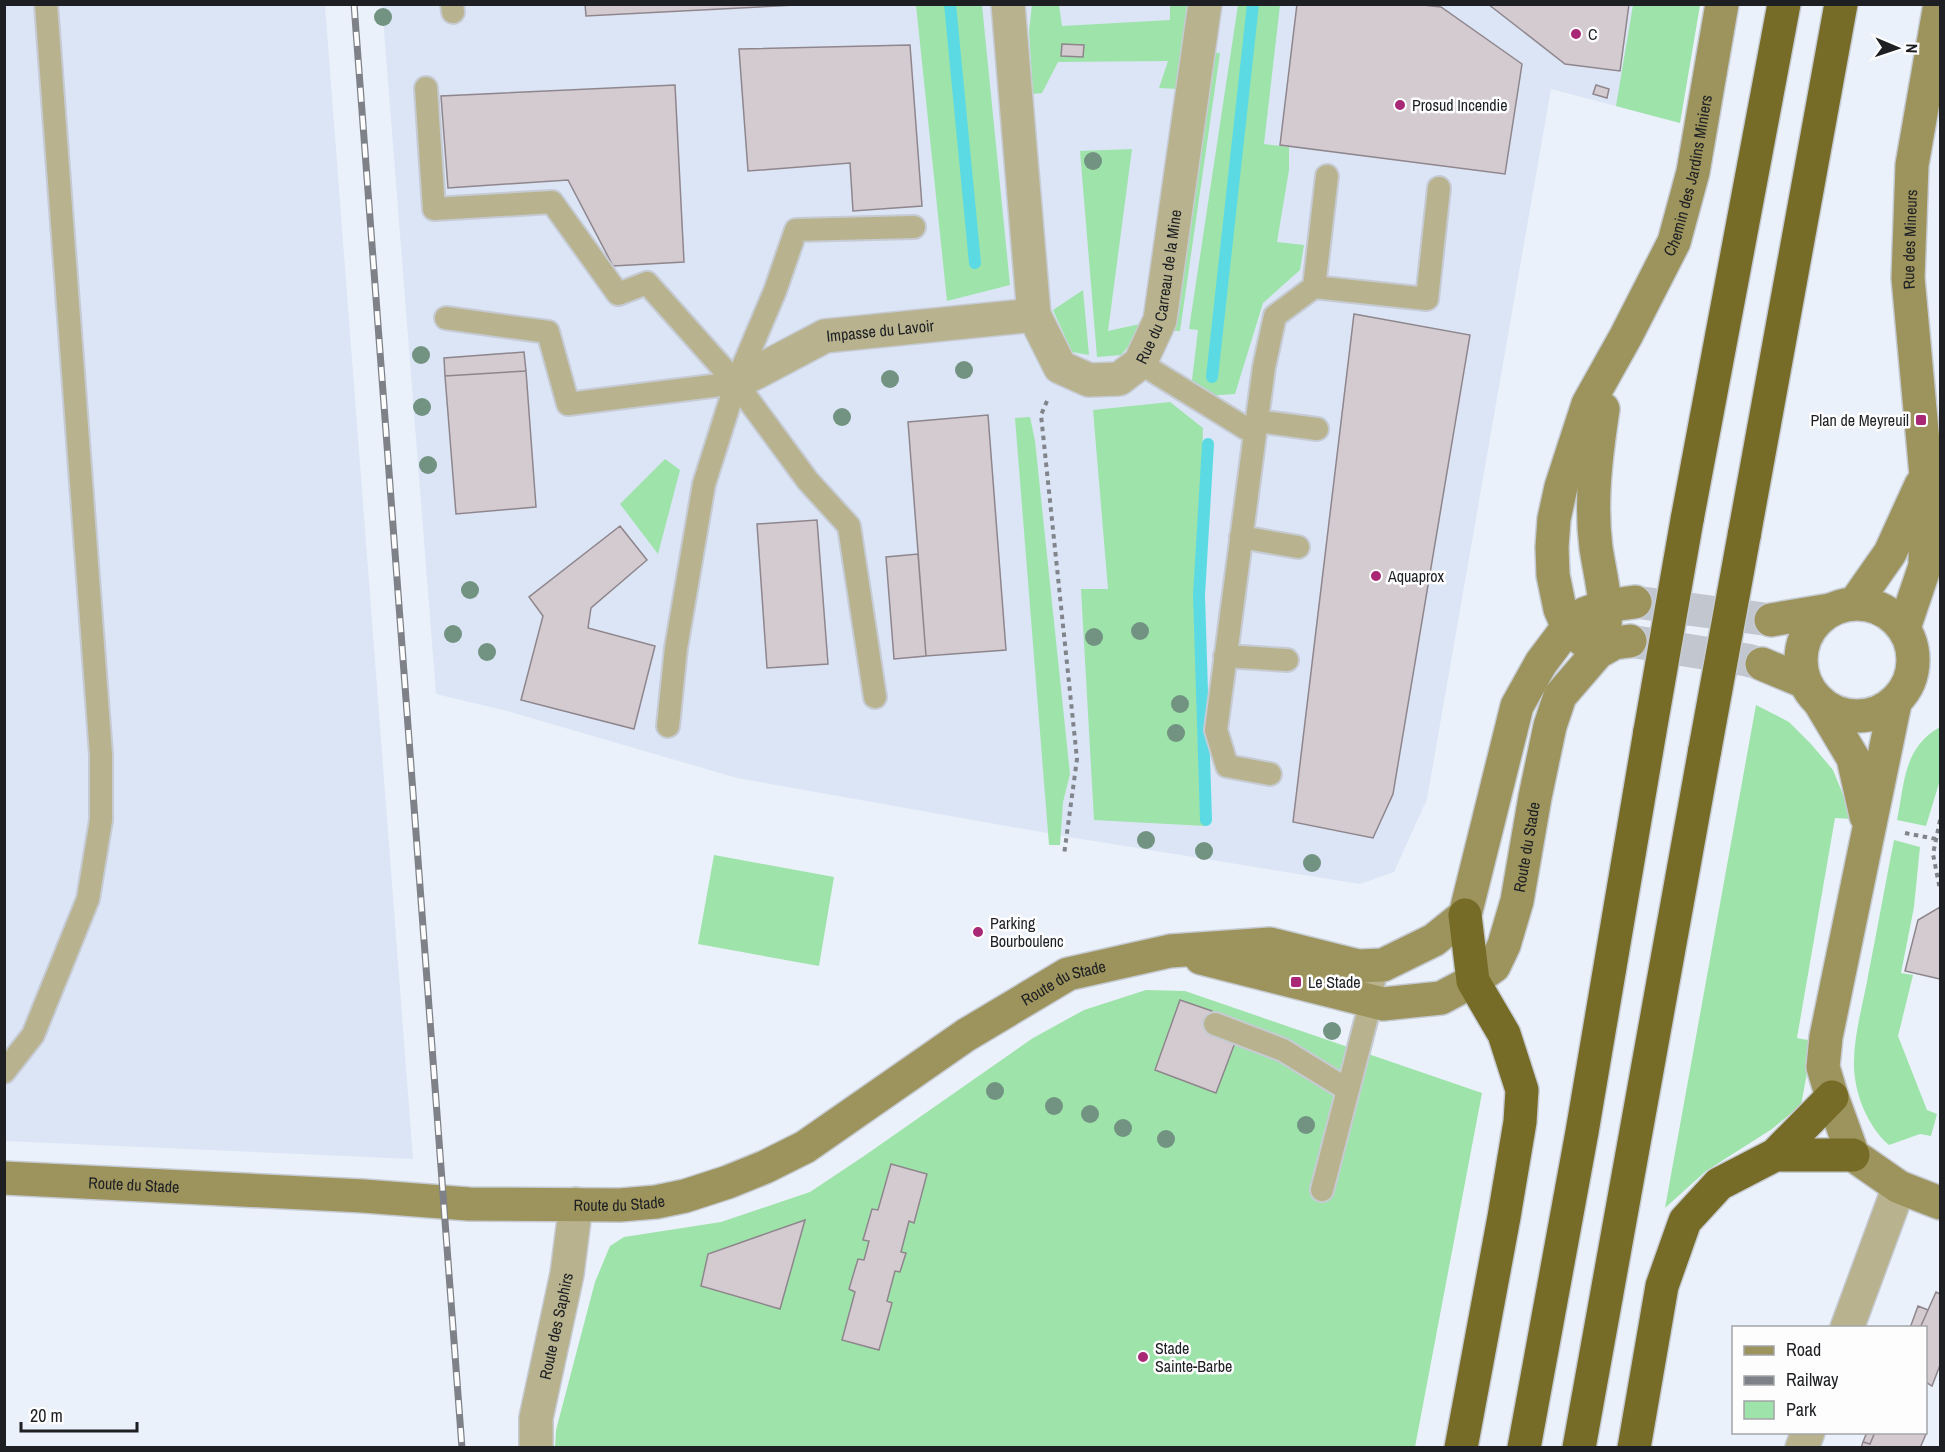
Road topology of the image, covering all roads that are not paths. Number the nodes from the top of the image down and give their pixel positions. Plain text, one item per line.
1 (46, 4) edge
2 (1008, 4) edge
3 (1205, 4) edge
4 (1722, 4) edge
5 (1784, 4) edge
6 (1841, 4) edge
7 (1940, 4) edge
8 (426, 88) dead end
9 (1327, 176) dead end
10 (1439, 188) dead end
11 (914, 227) dead end
12 (1314, 287) junction
13 (1034, 315) junction
14 (446, 318) dead end
15 (1626, 336) junction
16 (1140, 363) junction
17 (736, 383) junction
18 (1256, 428) junction
19 (1317, 429) dead end
20 (1926, 475) junction
21 (1241, 537) junction
22 (1298, 547) dead end
23 (1620, 604) junction
24 (1843, 607) junction
25 (1771, 620) tunnel mouth
26 (1568, 627) junction
27 (1904, 628) junction
28 (1629, 641) tunnel mouth
29 (1598, 652) junction
30 (1225, 656) junction
31 (1287, 660) dead end
32 (1762, 664) tunnel mouth
33 (1812, 692) junction
34 (875, 697) dead end
35 (1895, 703) junction
36 (668, 726) dead end
37 (1270, 774) dead end
38 (1869, 826) junction
39 (1465, 915) junction
40 (1170, 951) junction
41 (1376, 965) junction
42 (1473, 981) junction
43 (1371, 1001) junction
44 (1215, 1024) dead end
45 (4, 1072) edge
46 (1348, 1090) junction
47 (1832, 1097) junction
48 (1775, 1155) junction
49 (1853, 1155) junction
50 (4, 1178) edge
51 (1899, 1187) junction
52 (1322, 1190) dead end
53 (1941, 1203) edge
54 (576, 1204) junction
55 (1848, 1326) edge
56 (536, 1448) edge
57 (1461, 1448) edge
58 (1524, 1448) edge
59 (1579, 1448) edge
60 (1634, 1448) edge

1 - 45 lane
2 - 13 street
3 - 16 street, Rue du Carreau de la Mine
4 - 15 street, Chemin des Jardins Miniers
5 - 58 highway, bridge
6 - 59 highway, bridge
7 - 20 street, Rue des Mineurs
8 - 17 lane
9 - 12 lane
10 - 12 lane
11 - 17 lane
12 - 18 lane
13 - 16 street, Rue du Carreau de la Mine
13 - 17 street, Impasse du Lavoir
14 - 17 lane
15 - 23 street
15 - 26 street
16 - 18 lane
17 - 34 lane
17 - 36 lane
18 - 19 lane
18 - 21 lane
20 - 24 street
20 - 27 street, Rue des Mineurs
21 - 22 lane
21 - 30 lane
23 - 26 street
23 - 29 street
24 - 25 street
24 - 27 street
24 - 33 street
26 - 29 street
26 - 39 street
27 - 35 street
28 - 29 street, Route du Stade
29 - 42 street, Route du Stade
30 - 31 lane
30 - 37 lane
32 - 33 street
33 - 35 street
33 - 38 street
35 - 38 street
38 - 47 street
39 - 41 street, Route du Stade
39 - 42 highway
40 - 41 street, Route du Stade
40 - 43 street, Route du Stade
40 - 54 street, Route du Stade
41 - 43 lane
42 - 43 street, Route du Stade
42 - 57 highway
43 - 46 lane
44 - 46 lane
46 - 52 lane
47 - 48 highway
47 - 49 street
48 - 49 highway
48 - 60 highway
49 - 51 street
50 - 54 street, Route du Stade
51 - 53 street
51 - 55 street
54 - 56 street, Route des Saphirs

